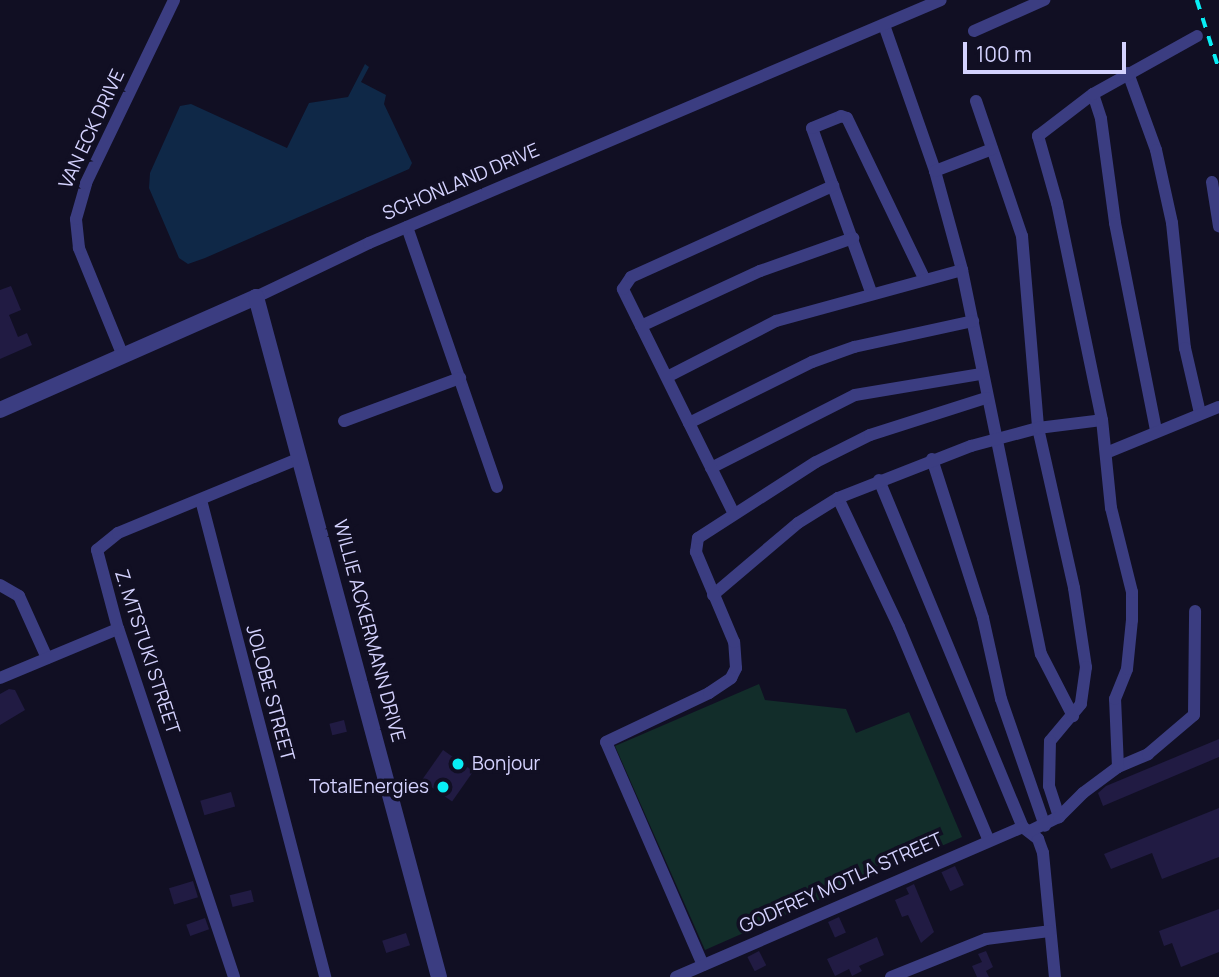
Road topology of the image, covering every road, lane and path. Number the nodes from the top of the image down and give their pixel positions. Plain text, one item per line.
1 (174, 0) edge
2 (941, 0) edge
3 (1044, 0) edge
4 (884, 25) junction
5 (974, 31) dead end
6 (1197, 36) dead end
7 (1128, 73) junction
8 (1093, 94) junction
9 (976, 100) dead end
10 (992, 149) junction
11 (935, 171) junction
12 (1212, 182) dead end
13 (832, 186) junction
14 (1219, 226) edge
15 (407, 227) junction
16 (853, 238) junction
17 (962, 271) junction
18 (924, 278) junction
19 (871, 292) junction
20 (256, 297) junction
21 (973, 321) junction
22 (640, 326) junction
23 (123, 356) junction
24 (981, 374) junction
25 (667, 377) junction
26 (460, 378) junction
27 (986, 398) junction
28 (1219, 407) edge
29 (0, 410) edge
30 (1200, 413) junction
31 (1102, 420) junction
32 (344, 421) dead end
33 (689, 424) junction
34 (1038, 428) junction
35 (1156, 431) junction
36 (994, 441) junction
37 (1107, 453) junction
38 (300, 458) junction
39 (932, 459) junction
40 (711, 468) junction
41 (879, 480) junction
42 (497, 487) dead end
43 (838, 498) junction
44 (201, 500) junction
45 (734, 514) junction
46 (0, 585) edge
47 (713, 595) junction
48 (1195, 611) dead end
49 (118, 629) junction
50 (47, 659) junction
51 (0, 678) edge
52 (1073, 716) junction
53 (1118, 767) junction
54 (1059, 817) junction
55 (1045, 826) junction
56 (1026, 829) junction
57 (988, 839) junction
58 (1050, 931) junction
59 (703, 965) junction
60 (234, 977) edge
61 (325, 977) edge
62 (439, 977) edge
63 (676, 977) edge
64 (891, 977) edge
65 (1055, 977) edge

1 - 23 street, VAN ECK DRIVE
2 - 4 street, SCHONLAND DRIVE
3 - 5 street
4 - 11 street
4 - 15 street, SCHONLAND DRIVE
6 - 7 street
7 - 8 street
7 - 30 street
8 - 31 street
8 - 35 street
9 - 10 street
10 - 11 street
10 - 34 street
11 - 17 street
12 - 14 street
13 - 16 street
13 - 18 street
13 - 22 street
15 - 20 street, SCHONLAND DRIVE
15 - 26 street
16 - 19 street
16 - 22 street
17 - 18 street
17 - 21 street
18 - 19 street
19 - 25 street
20 - 23 street, SCHONLAND DRIVE
20 - 38 street, WILLIE ACKERMANN DRIVE
21 - 24 street
21 - 33 street
22 - 25 street
23 - 29 street, SCHONLAND DRIVE
24 - 27 street
24 - 40 street
25 - 33 street
26 - 32 street
26 - 42 street
27 - 36 street
27 - 45 street
28 - 30 street
30 - 35 street
31 - 34 street
31 - 37 street
33 - 40 street
34 - 36 street
34 - 52 street
35 - 37 street
36 - 39 street
36 - 52 street
37 - 53 street
38 - 44 street, Z. MTSTUKI STREET
38 - 62 street, WILLIE ACKERMANN DRIVE
39 - 41 street
39 - 55 street
40 - 45 street
41 - 43 street
41 - 56 street
43 - 47 street
43 - 57 street
44 - 49 street, Z. MTSTUKI STREET
44 - 61 street, JOLOBE STREET
45 - 47 street
46 - 50 street
47 - 59 street
48 - 53 street, GODFREY MOTLA STREET
49 - 50 street
49 - 60 street, Z. MTSTUKI STREET
50 - 51 street
52 - 54 street
53 - 54 street, GODFREY MOTLA STREET
54 - 55 street, GODFREY MOTLA STREET
55 - 56 street, GODFREY MOTLA STREET
56 - 57 street, GODFREY MOTLA STREET
56 - 58 street
57 - 59 street, GODFREY MOTLA STREET
58 - 64 street
58 - 65 street
59 - 63 street, GODFREY MOTLA STREET

